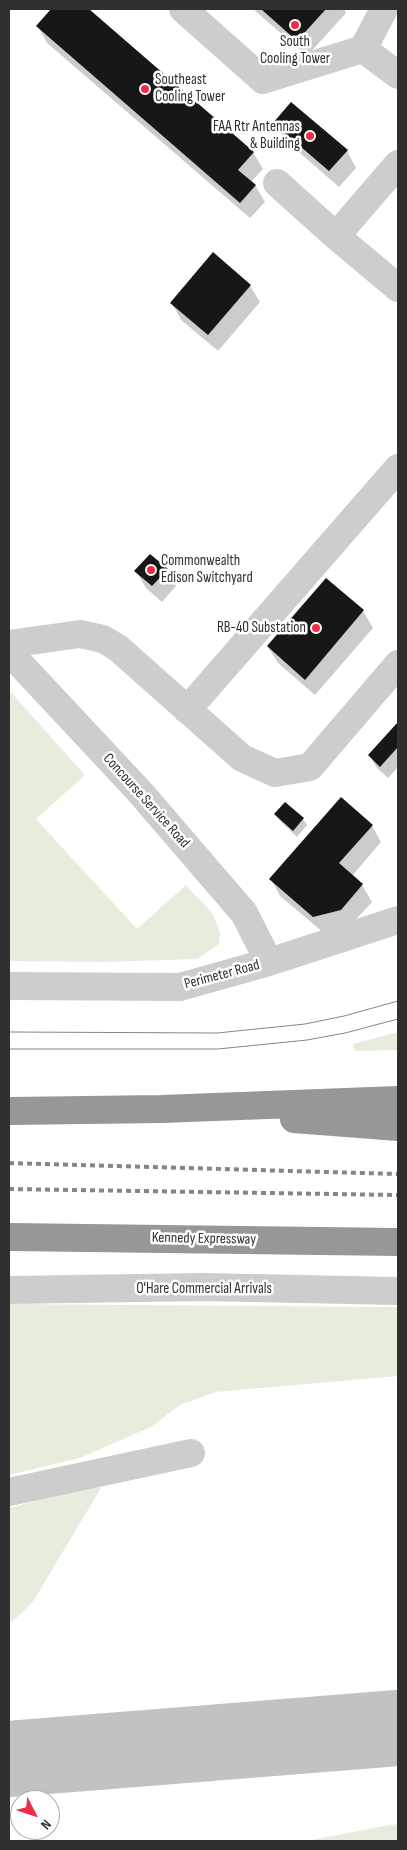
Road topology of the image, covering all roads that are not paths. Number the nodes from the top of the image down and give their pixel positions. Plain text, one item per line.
1 (183, 9) edge
2 (384, 9) edge
3 (363, 49) junction
4 (398, 75) edge
5 (398, 164) edge
6 (277, 183) dead end
7 (336, 236) junction
8 (398, 288) edge
9 (398, 468) edge
10 (9, 644) edge
11 (9, 652) edge
12 (398, 664) edge
13 (187, 710) junction
14 (398, 920) edge
15 (269, 962) junction
16 (9, 986) edge
17 (398, 1100) edge
18 (162, 1109) junction
19 (9, 1111) edge
20 (398, 1127) edge
21 (9, 1236) edge
22 (398, 1242) edge
23 (9, 1290) edge
24 (398, 1291) edge
25 (191, 1453) dead end
26 (9, 1492) edge

1 - 3 lane
2 - 3 lane
3 - 4 lane
5 - 7 lane
6 - 7 lane
7 - 8 lane
9 - 13 lane
10 - 13 lane
11 - 15 lane, Concourse Service Road
12 - 13 lane
14 - 15 lane, Perimeter Road
15 - 16 lane, Perimeter Road
17 - 18 highway
18 - 19 highway
18 - 20 highway
21 - 22 highway, Kennedy Expressway
23 - 24 lane, O'Hare Commercial Arrivals
25 - 26 lane

